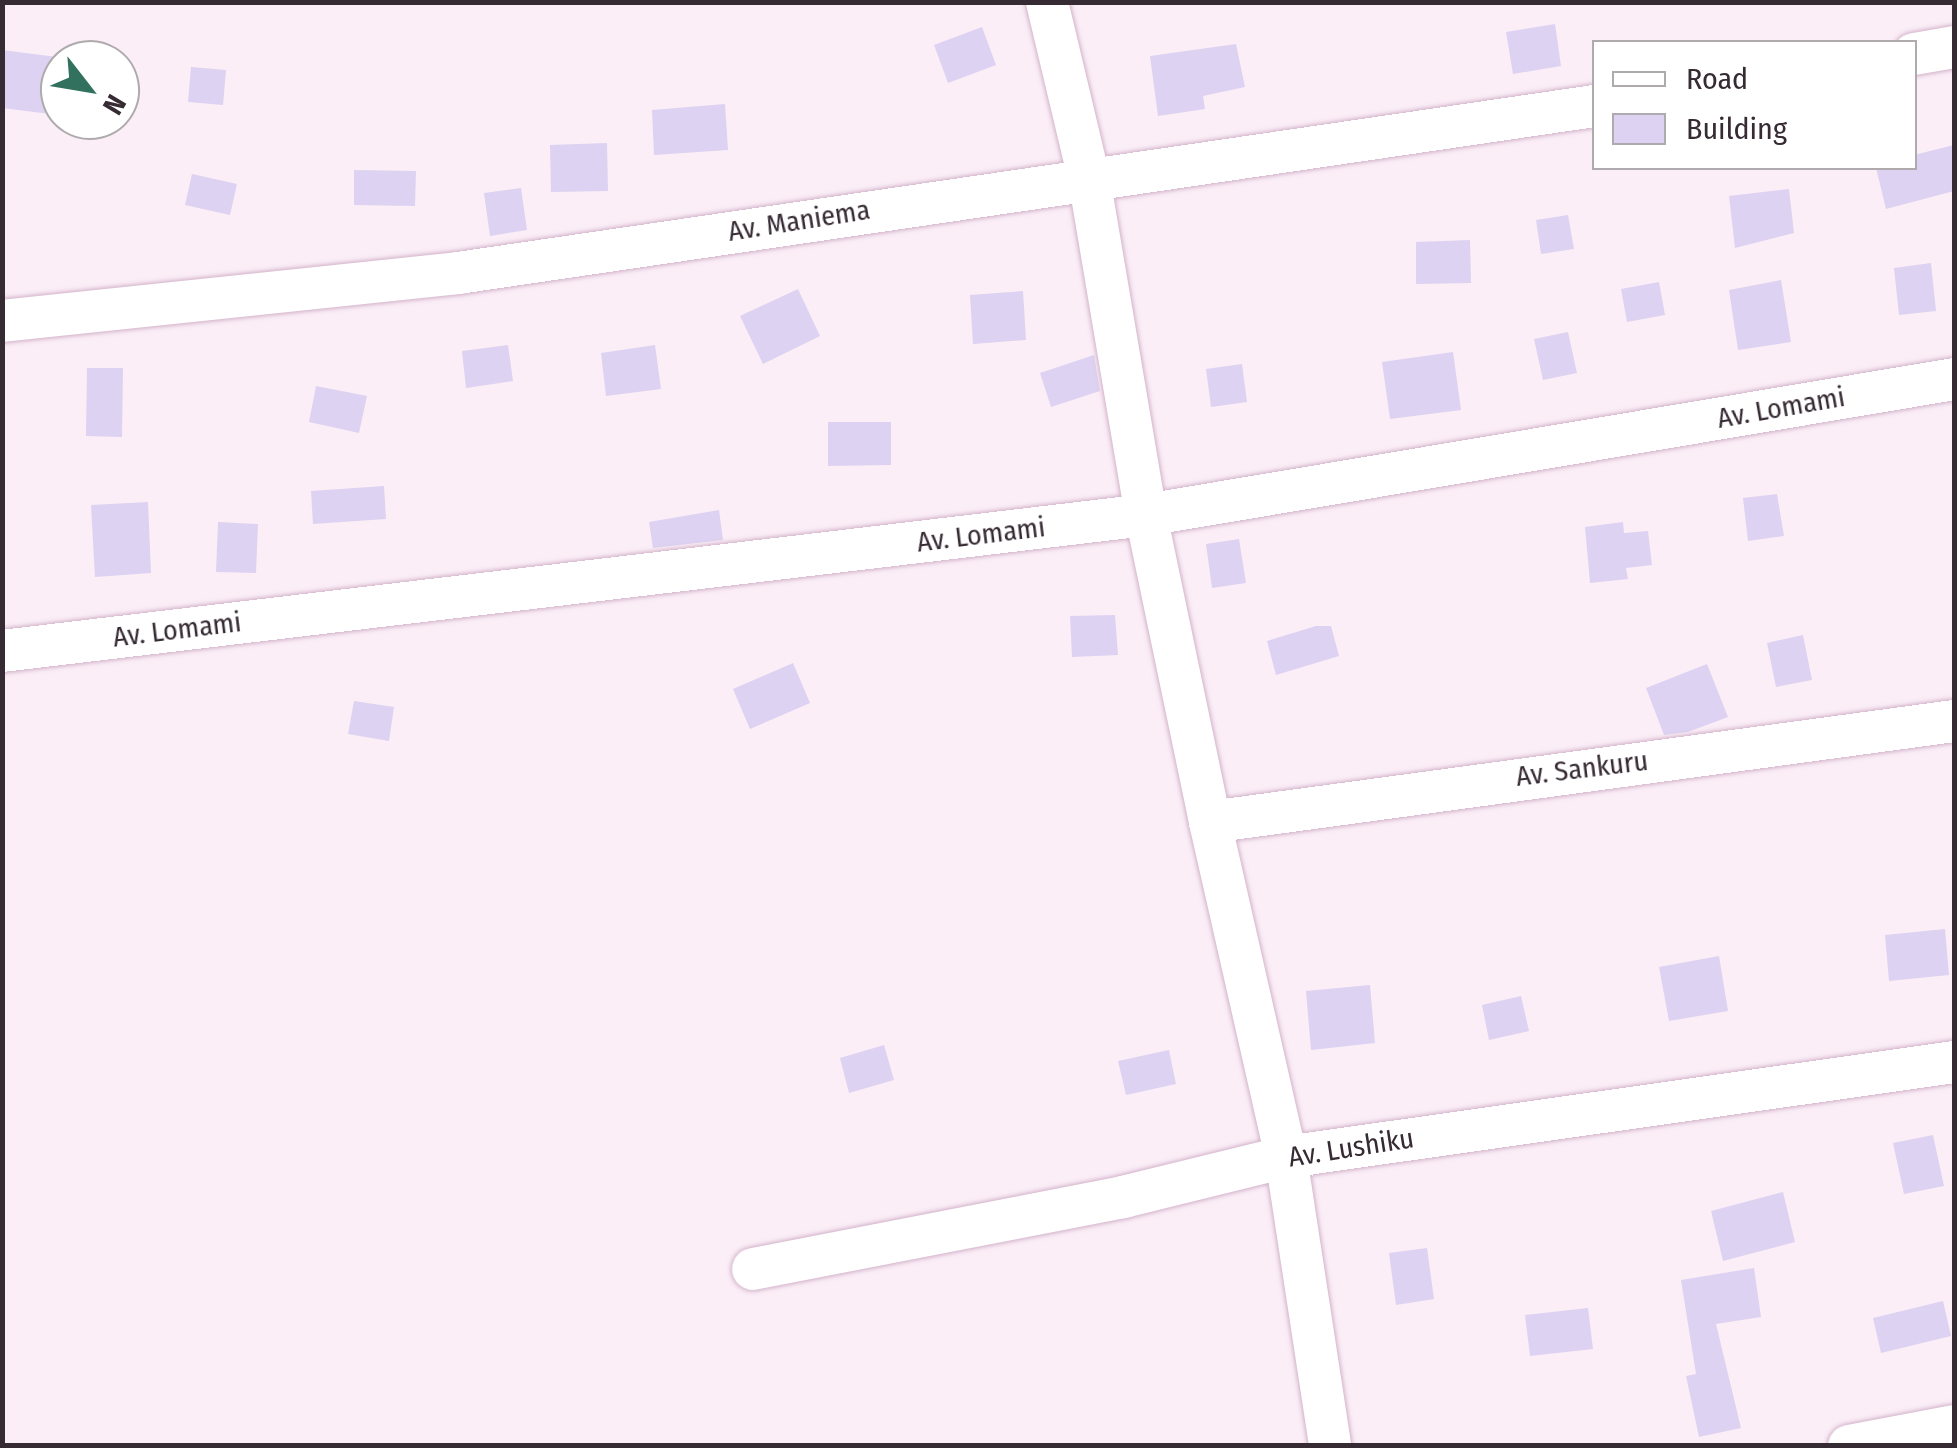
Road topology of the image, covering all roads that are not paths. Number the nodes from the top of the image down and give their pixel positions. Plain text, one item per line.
1 (1047, 2) edge
2 (1954, 47) edge
3 (1917, 53) edge
4 (1592, 106) edge
5 (1089, 178) junction
6 (2, 321) edge
7 (1954, 379) edge
8 (1146, 515) junction
9 (2, 651) edge
10 (1954, 722) edge
11 (1210, 822) junction
12 (1954, 1062) edge
13 (1286, 1156) junction
14 (753, 1269) dead end
15 (1954, 1426) edge
16 (1330, 1446) edge
17 (1848, 1446) edge

1 - 5 street
2 - 3 street
4 - 5 street, Av. Maniema
5 - 6 street, Av. Maniema
5 - 8 street
7 - 8 street, Av. Lomami
8 - 9 street, Av. Lomami
8 - 11 street
10 - 11 street, Av. Sankuru
11 - 13 street
12 - 13 street, Av. Lushiku
13 - 14 street, Av. Lushiku
13 - 16 street
15 - 17 street

